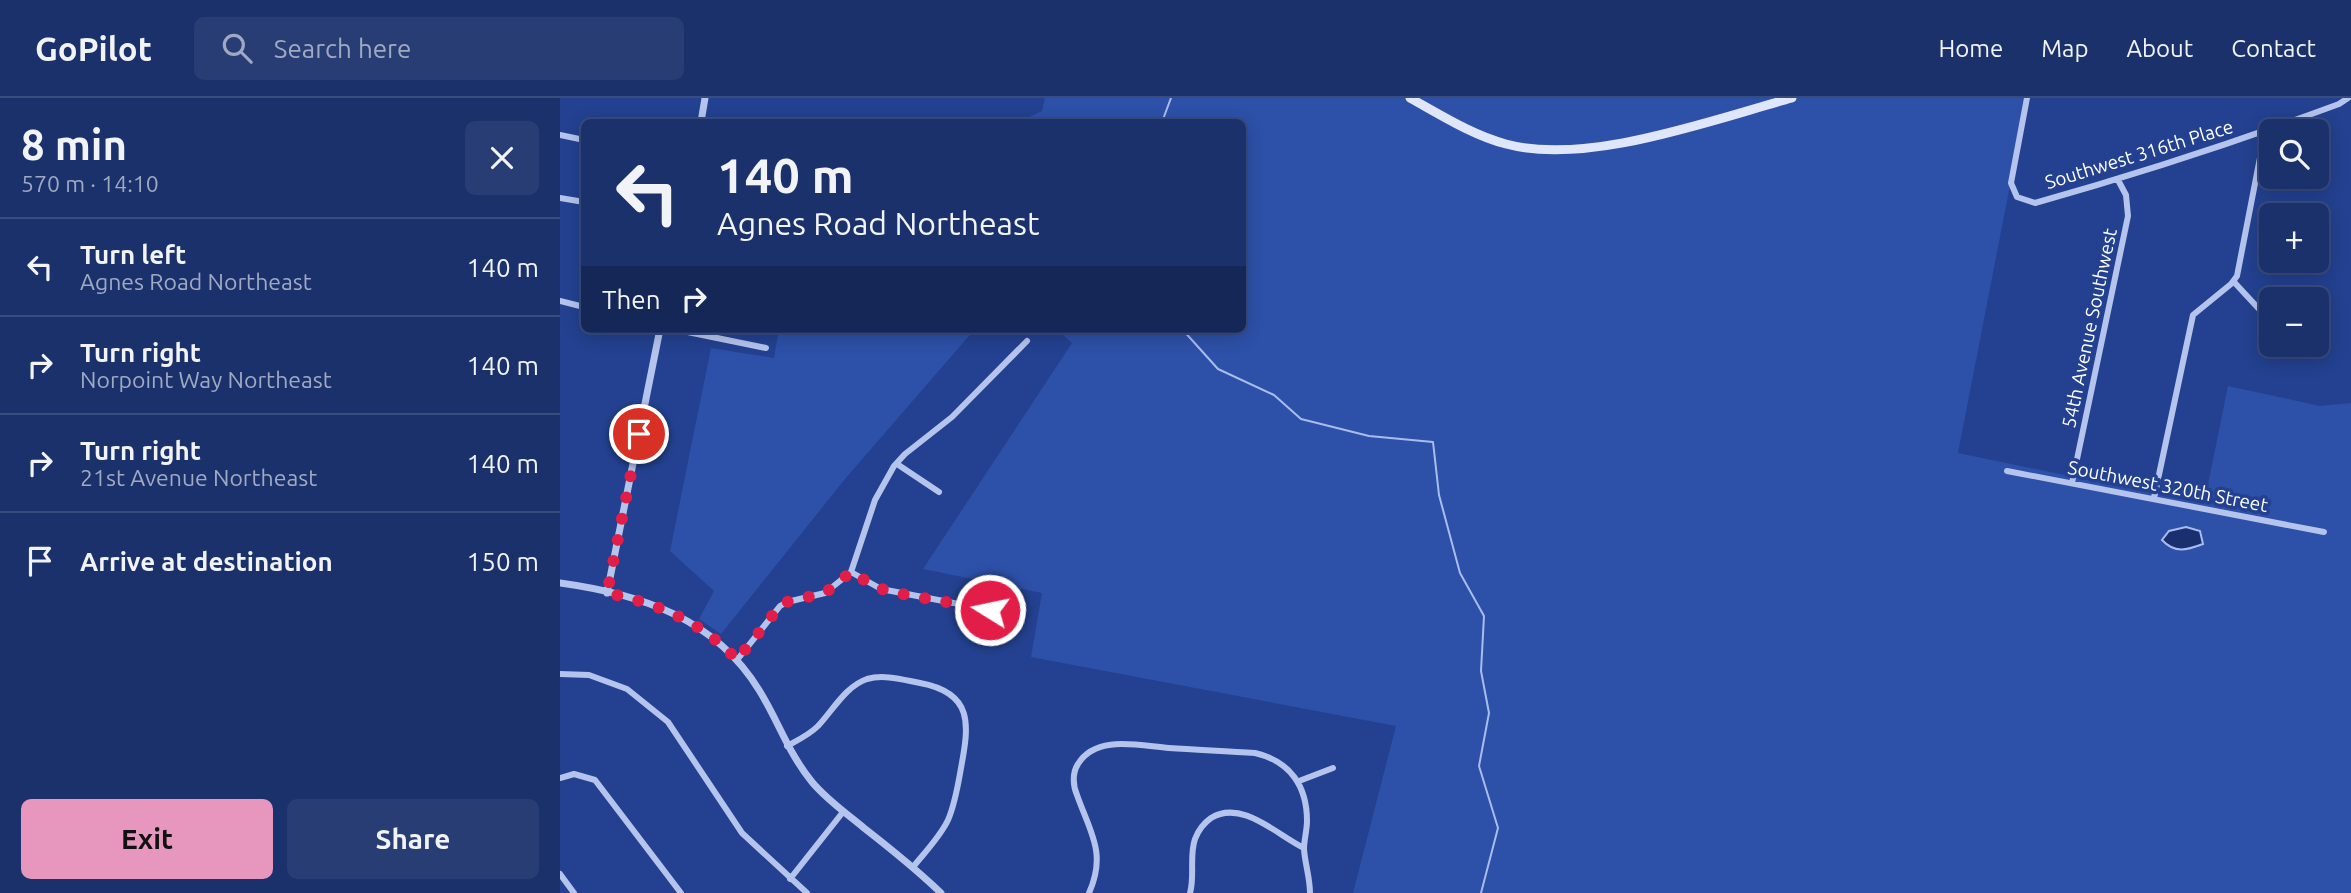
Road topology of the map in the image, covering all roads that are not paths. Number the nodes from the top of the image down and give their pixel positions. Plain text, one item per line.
1 (705, 98) edge
2 (1410, 98) edge
3 (1792, 98) edge
4 (2027, 98) edge
5 (2348, 98) edge
6 (2338, 101) edge
7 (702, 119) edge
8 (2296, 119) edge
9 (2259, 134) edge
10 (560, 135) edge
11 (581, 139) edge
12 (2259, 165) edge
13 (2118, 180) junction
14 (560, 198) edge
15 (581, 202) edge
16 (2234, 282) junction
17 (560, 300) edge
18 (581, 306) edge
19 (2259, 309) edge
20 (659, 333) edge
21 (692, 333) edge
22 (1027, 341) dead end
23 (765, 348) dead end
24 (897, 464) junction
25 (2007, 471) dead end
26 (2072, 483) junction
27 (939, 492) dead end
28 (2154, 498) junction
29 (2324, 532) dead end
30 (851, 572) junction
31 (560, 583) edge
32 (607, 593) junction
33 (990, 610) dead end
34 (737, 660) junction
35 (560, 674) edge
36 (787, 746) junction
37 (1333, 768) dead end
38 (560, 778) edge
39 (1299, 781) junction
40 (843, 812) junction
41 (1304, 848) junction
42 (913, 867) junction
43 (560, 874) edge
44 (790, 878) junction
45 (574, 893) edge
46 (681, 893) edge
47 (807, 893) edge
48 (942, 893) edge
49 (1089, 893) edge
50 (1190, 893) edge
51 (1310, 893) edge

1 - 7 street
2 - 3 main road
4 - 13 street, Southwest 316th Place
5 - 6 street, Southwest 316th Place
6 - 8 street, Southwest 316th Place
9 - 13 street, Southwest 316th Place
10 - 11 street
12 - 16 street
13 - 26 street, 54th Avenue Southwest
14 - 15 street
16 - 19 street
16 - 28 street
17 - 18 street
20 - 32 street
21 - 23 street
22 - 24 street
24 - 27 street
24 - 30 street
25 - 26 street, Southwest 320th Street
26 - 28 street, Southwest 320th Street
28 - 29 street, Southwest 320th Street
30 - 33 street
30 - 34 street
31 - 32 street
32 - 34 street
34 - 36 street
35 - 44 street
36 - 40 street
36 - 42 street
37 - 39 street
38 - 46 street
39 - 41 street
39 - 49 street
40 - 42 street
40 - 44 street
41 - 50 street
41 - 51 street
42 - 48 street
43 - 45 street
44 - 47 street

